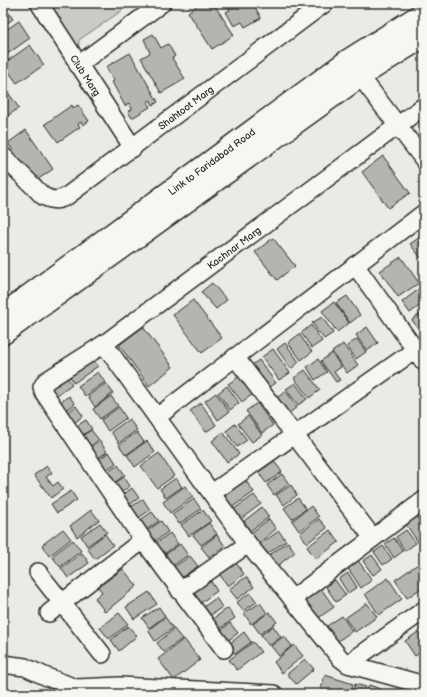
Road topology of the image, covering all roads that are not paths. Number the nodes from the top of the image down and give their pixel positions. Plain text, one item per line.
1 (38, 3) edge
2 (162, 3) edge
3 (325, 3) edge
4 (424, 13) edge
5 (424, 36) edge
6 (78, 65) junction
7 (360, 76) junction
8 (424, 106) edge
9 (398, 125) junction
10 (133, 148) junction
11 (3, 156) edge
12 (424, 160) edge
13 (424, 213) edge
14 (355, 265) junction
15 (3, 315) edge
16 (3, 333) edge
17 (104, 344) junction
18 (420, 356) edge
19 (235, 357) junction
20 (157, 416) junction
21 (294, 435) junction
22 (212, 493) junction
23 (424, 500) edge
24 (373, 538) junction
25 (143, 540) junction
26 (248, 544) junction
27 (38, 572) dead end
28 (180, 591) junction
29 (292, 599) junction
30 (55, 608) junction
31 (424, 610) edge
32 (224, 649) dead end
33 (102, 654) dead end
34 (3, 664) edge
35 (348, 664) junction
36 (424, 685) edge
37 (274, 694) edge

1 - 6 street, Club Marg
2 - 6 street
3 - 10 street, Shahtoot Marg
4 - 15 main road, Link to Faridabad Road
5 - 7 main road, Link to Faridabad Road
6 - 10 street, Club Marg
7 - 9 street
7 - 16 main road, Link to Faridabad Road
8 - 9 street, Kachnar Marg
9 - 12 street
9 - 17 street, Kachnar Marg
10 - 11 street, Shahtoot Marg
13 - 14 street
14 - 18 street
14 - 19 street
17 - 20 street
17 - 25 street, Kachnar Marg
18 - 21 street
19 - 20 street
19 - 21 street
20 - 22 street
21 - 22 street
21 - 24 street
22 - 26 street
23 - 24 street
24 - 29 street
25 - 28 street
25 - 30 street
26 - 28 street
26 - 29 street
27 - 30 street
28 - 32 street
29 - 35 street
30 - 33 street
31 - 35 street
34 - 37 street
35 - 36 street

